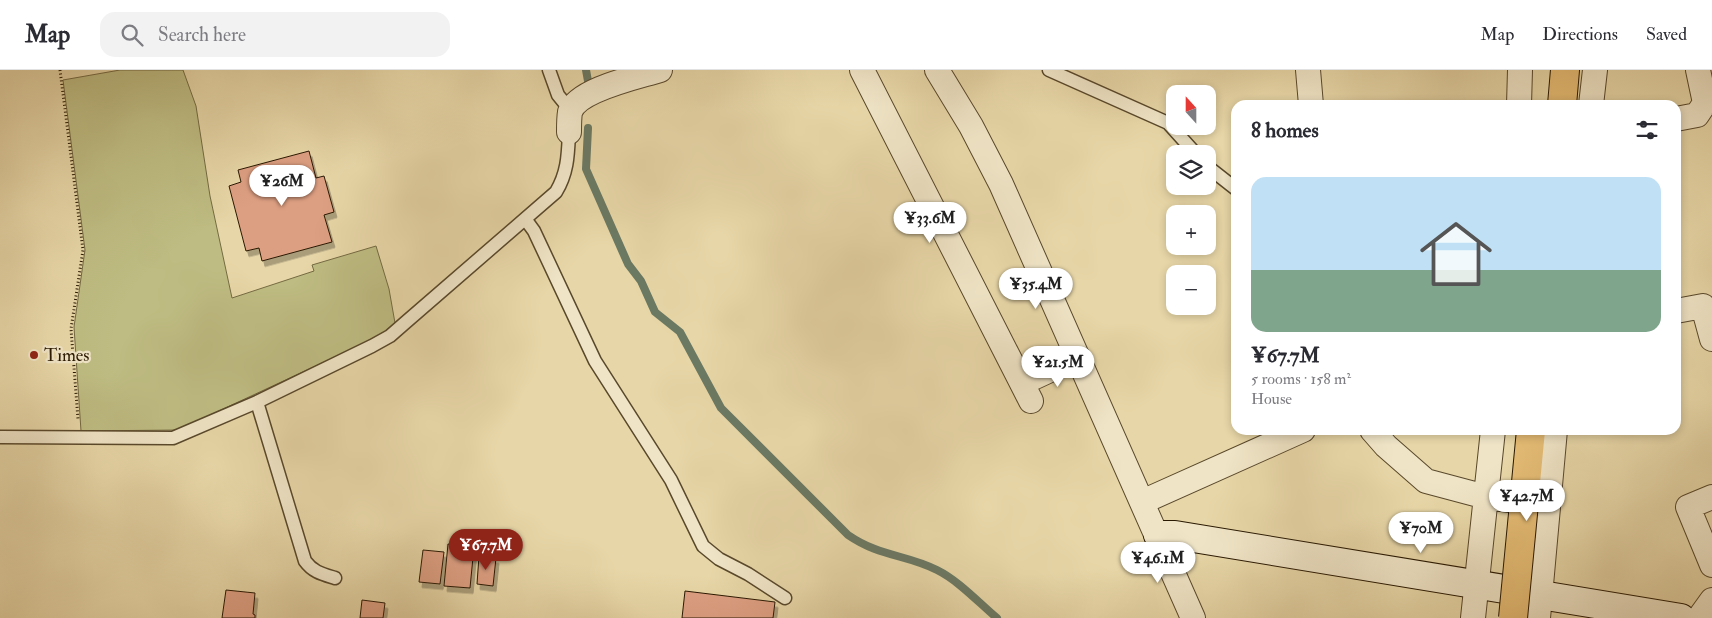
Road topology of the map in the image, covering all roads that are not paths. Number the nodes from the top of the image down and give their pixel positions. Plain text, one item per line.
1 (549, 70) edge
2 (660, 70) edge
3 (862, 70) edge
4 (937, 70) edge
5 (1049, 70) edge
6 (1308, 70) edge
7 (1520, 70) edge
8 (1565, 70) edge
9 (1595, 70) edge
10 (1698, 70) edge
11 (1311, 100) edge
12 (1519, 100) edge
13 (1562, 100) edge
14 (1592, 100) edge
15 (1709, 102) edge
16 (1681, 118) edge
17 (570, 122) junction
18 (1188, 145) edge
19 (1216, 173) edge
20 (1231, 185) edge
21 (526, 220) junction
22 (1681, 310) edge
23 (1712, 339) edge
24 (1078, 357) junction
25 (257, 402) junction
26 (1292, 435) edge
27 (1376, 435) edge
28 (1492, 435) edge
29 (1530, 435) edge
30 (1554, 435) edge
31 (0, 437) edge
32 (1486, 497) junction
33 (1712, 497) edge
34 (1536, 499) junction
35 (1142, 502) junction
36 (1158, 535) junction
37 (1712, 565) edge
38 (335, 578) dead end
39 (1476, 585) junction
40 (785, 598) dead end
41 (1712, 600) edge
42 (1539, 607) edge
43 (1193, 618) edge
44 (1473, 618) edge
45 (1513, 618) edge
46 (1681, 618) edge
47 (1699, 618) edge

1 - 17 lane
2 - 17 street
3 - 24 street
4 - 24 street
5 - 18 lane
6 - 11 street
7 - 12 street
8 - 13 main road
9 - 14 street
10 - 15 street
15 - 16 street
17 - 21 lane
19 - 20 lane
21 - 25 lane
21 - 40 lane
22 - 23 street
24 - 35 street
25 - 31 lane
25 - 38 lane
26 - 35 street
27 - 32 street
28 - 32 street
29 - 34 main road
30 - 34 street
32 - 34 street
32 - 39 street
33 - 37 street
34 - 42 street
34 - 45 main road, bridge
35 - 36 street
36 - 39 street
36 - 43 street
39 - 42 street
39 - 44 street
41 - 47 street
42 - 46 street

